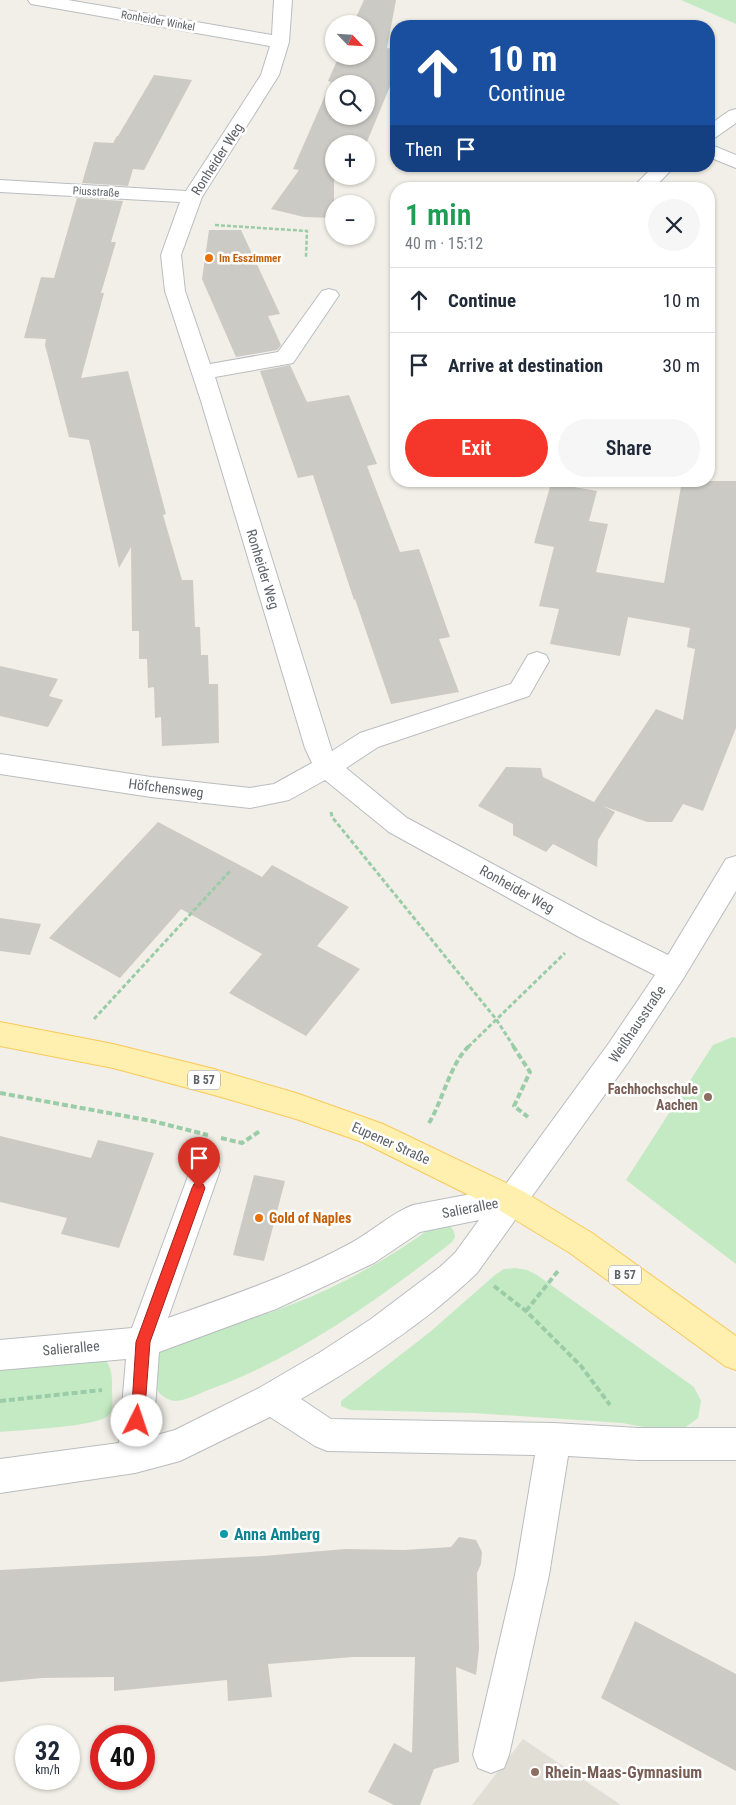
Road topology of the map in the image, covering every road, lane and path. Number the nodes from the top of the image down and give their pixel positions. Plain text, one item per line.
1 (37, 0) edge
2 (283, 0) edge
3 (280, 42) junction
4 (736, 115) edge
5 (715, 129) edge
6 (715, 153) edge
7 (736, 162) edge
8 (659, 172) edge
9 (649, 182) edge
10 (0, 186) edge
11 (192, 197) junction
12 (245, 227) dead end
13 (306, 257) dead end
14 (329, 295) dead end
15 (202, 372) junction
16 (537, 661) dead end
17 (0, 764) edge
18 (326, 767) junction
19 (736, 866) edge
20 (231, 870) dead end
21 (589, 929) junction
22 (672, 971) junction
23 (496, 1019) junction
24 (0, 1034) edge
25 (68, 1047) junction
26 (0, 1093) edge
27 (296, 1106) junction
28 (558, 1138) junction
29 (410, 1150) junction
30 (205, 1170) dead end
31 (510, 1200) junction
32 (581, 1243) junction
33 (466, 1263) junction
34 (526, 1311) junction
35 (143, 1342) junction
36 (0, 1355) edge
37 (736, 1355) edge
38 (140, 1386) junction
39 (271, 1399) junction
40 (0, 1401) edge
41 (554, 1439) junction
42 (638, 1444) junction
43 (736, 1444) edge
44 (135, 1457) junction
45 (0, 1476) edge
46 (490, 1754) dead end

1 - 3 street, Ronheider Winkel
2 - 3 street, Ronheider Weg
3 - 11 street, Ronheider Weg
4 - 5 street
6 - 7 street
8 - 9 street
10 - 11 street, Piusstraße
11 - 15 street, Ronheider Weg
12 - 13 path
14 - 15 street
15 - 18 street, Ronheider Weg
16 - 18 street, Höfchensweg
17 - 18 street, Höfchensweg
18 - 21 street, Ronheider Weg
18 - 23 path
19 - 22 street, Weißhausstraße
20 - 25 path
21 - 22 street, Ronheider Weg
21 - 23 path
22 - 28 street, Weißhausstraße
23 - 28 path
23 - 29 path
24 - 25 main road, Eupener Straße / B 57
25 - 27 main road, Eupener Straße / B 57
26 - 27 path
27 - 29 main road, Eupener Straße / B 57
28 - 31 street, Weißhausstraße
29 - 31 main road, Eupener Straße / B 57
30 - 35 street
31 - 32 main road, Eupener Straße / B 57
31 - 33 street, Salierallee
31 - 35 street, Salierallee
32 - 34 path
32 - 37 main road, Eupener Straße / B 57
33 - 34 path
33 - 39 street, Salierallee
34 - 42 path
35 - 36 street, Salierallee
35 - 38 street
38 - 40 path
38 - 44 street
39 - 41 street
39 - 44 street, Salierallee
41 - 42 street
41 - 46 street
42 - 43 street
44 - 45 street, Salierallee

